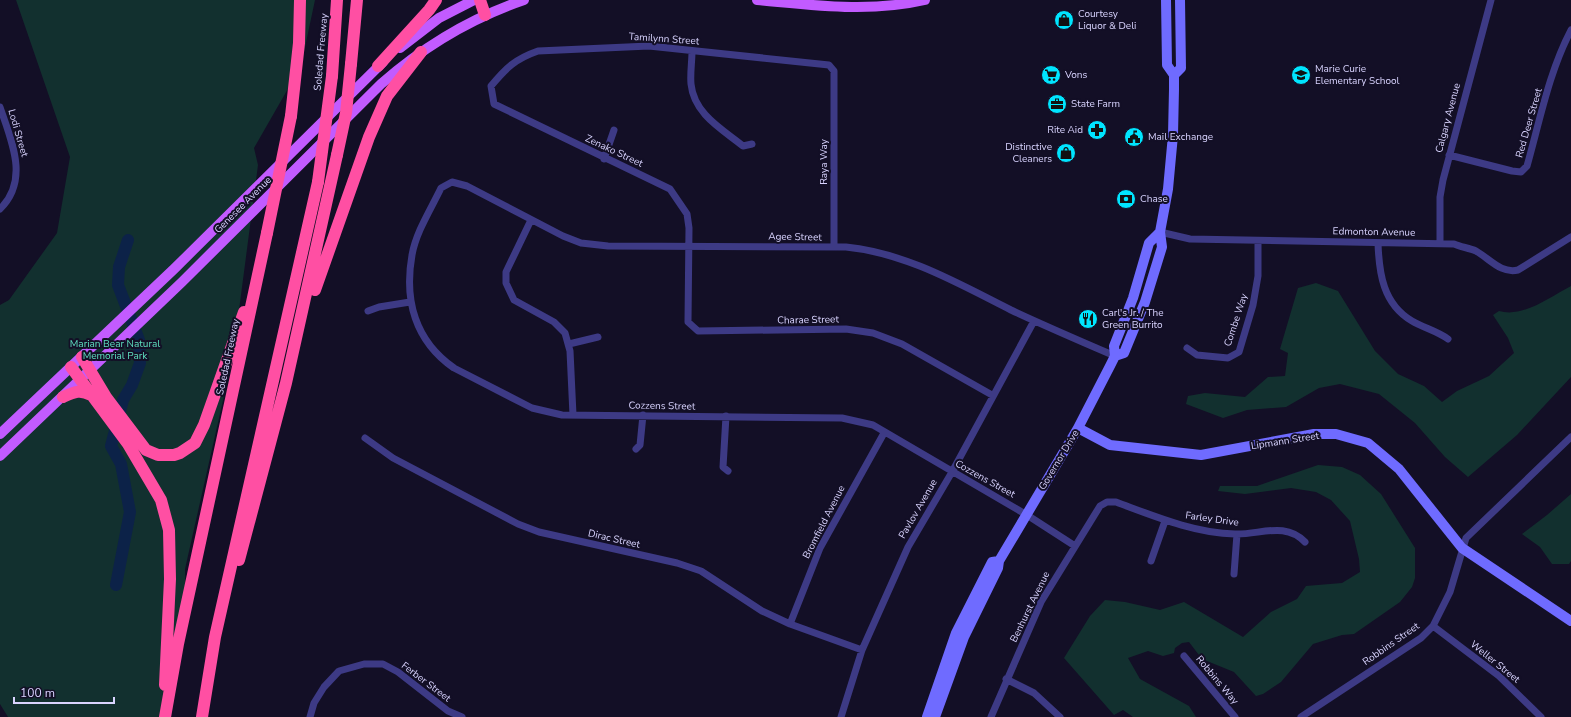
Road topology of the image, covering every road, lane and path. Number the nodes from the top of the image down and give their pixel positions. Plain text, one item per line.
1 (300, 0) edge
2 (337, 0) edge
3 (357, 0) edge
4 (436, 0) edge
5 (474, 0) edge
6 (480, 0) edge
7 (524, 0) edge
8 (756, 0) edge
9 (925, 0) edge
10 (1166, 0) edge
11 (1180, 0) edge
12 (1491, 0) edge
13 (485, 15) junction
14 (1571, 30) edge
15 (692, 50) junction
16 (421, 52) junction
17 (378, 66) junction
18 (1174, 75) junction
19 (834, 76) joint
20 (494, 104) joint
21 (0, 107) edge
22 (8, 129) junction
23 (614, 130) dead end
24 (0, 132) edge
25 (752, 144) dead end
26 (1449, 155) junction
27 (604, 158) junction
28 (467, 186) joint
29 (0, 209) edge
30 (531, 220) junction
31 (1160, 232) junction
32 (1571, 237) edge
33 (1258, 241) junction
34 (1378, 243) junction
35 (1440, 244) junction
36 (690, 246) junction
37 (834, 247) junction
38 (261, 262) junction
39 (410, 302) junction
40 (368, 311) dead end
41 (1034, 321) junction
42 (598, 337) dead end
43 (1448, 339) dead end
44 (569, 344) junction
45 (1187, 348) dead end
46 (1115, 356) junction
47 (82, 357) junction
48 (71, 367) junction
49 (91, 370) junction
50 (81, 379) junction
51 (286, 383) junction
52 (992, 395) junction
53 (63, 397) junction
54 (98, 398) junction
55 (573, 415) junction
56 (643, 415) junction
57 (726, 416) junction
58 (1078, 428) junction
59 (884, 432) junction
60 (0, 434) edge
61 (1571, 437) edge
62 (365, 438) dead end
63 (636, 449) dead end
64 (0, 456) edge
65 (728, 471) dead end
66 (952, 472) junction
67 (1116, 502) joint
68 (1027, 515) junction
69 (1165, 521) junction
70 (1237, 534) junction
71 (1305, 542) dead end
72 (1075, 546) junction
73 (1462, 548) junction
74 (998, 560) junction
75 (1152, 561) dead end
76 (1234, 574) dead end
77 (1571, 620) edge
78 (790, 624) junction
79 (1433, 626) junction
80 (215, 637) junction
81 (862, 650) junction
82 (1184, 656) dead end
83 (1006, 679) junction
84 (164, 717) edge
85 (202, 717) edge
86 (310, 717) edge
87 (462, 717) edge
88 (841, 717) edge
89 (927, 717) edge
90 (935, 717) edge
91 (991, 717) edge
92 (1060, 717) edge
93 (1235, 717) edge
94 (1301, 717) edge
95 (1542, 717) edge

1 - 38 highway, Soledad Freeway, bridge
2 - 80 highway, Soledad Freeway, bridge
3 - 51 highway, bridge
4 - 17 highway
5 - 17 main road, Genesee Avenue
6 - 13 highway
7 - 13 main road, Genesee Avenue
8 - 9 main road
10 - 18 main road, Governor Drive
11 - 18 main road, Governor Drive
12 - 26 street, Calgary Avenue
13 - 16 main road, Genesee Avenue
14 - 26 street, Red Deer Street
15 - 19 street, Tamilynn Street
15 - 20 street, Tamilynn Street
15 - 25 street
16 - 49 main road, Genesee Avenue
16 - 51 highway
17 - 47 main road, Genesee Avenue
18 - 31 main road, Governor Drive
19 - 37 street, Raya Way
20 - 27 street, Zenako Street
21 - 22 street, Lodi Street
22 - 24 street
22 - 29 street, Lodi Street
23 - 27 street
26 - 35 street, Calgary Avenue
27 - 36 street, Zenako Street
28 - 30 street, Agee Street
28 - 39 street, Cozzens Street
30 - 36 street, Agee Street
30 - 44 street
31 - 33 street, Edmonton Avenue
31 - 46 main road, Governor Drive
32 - 35 street, Edmonton Avenue
33 - 34 street, Edmonton Avenue
33 - 45 street, Combe Way
34 - 35 street, Edmonton Avenue
34 - 43 street
36 - 37 street, Agee Street
36 - 52 street, Charae Street
37 - 41 street, Agee Street
38 - 54 highway
38 - 84 highway, Soledad Freeway
39 - 40 street
39 - 55 street, Cozzens Street
41 - 46 street, Agee Street
41 - 52 street, Pavlov Avenue
42 - 44 street
44 - 55 street
46 - 58 main road, Governor Drive
47 - 48 main road, Genesee Avenue
47 - 49 highway
48 - 50 highway
48 - 60 main road, Genesee Avenue
49 - 50 main road, Genesee Avenue
49 - 54 highway
50 - 53 main road, Genesee Avenue
50 - 54 highway
51 - 80 highway
52 - 66 street, Pavlov Avenue
53 - 54 highway
53 - 64 main road, Genesee Avenue
54 - 84 highway
55 - 56 street, Cozzens Street
56 - 57 street, Cozzens Street
56 - 63 street
57 - 59 street, Cozzens Street
57 - 65 street
58 - 68 main road, Governor Drive
58 - 73 main road, Lipmann Street
59 - 66 street, Cozzens Street
59 - 78 street, Bromfield Avenue
61 - 73 street, Robbins Street
62 - 78 street, Dirac Street
66 - 68 street, Cozzens Street
66 - 81 street, Pavlov Avenue
67 - 69 street, Farley Drive
67 - 72 street, Benhurst Avenue
68 - 72 street, Cozzens Street
68 - 74 main road, Governor Drive
69 - 70 street, Farley Drive
69 - 75 street
70 - 71 street, Farley Drive
70 - 76 street
72 - 83 street, Benhurst Avenue
73 - 77 main road, Lipmann Street
73 - 79 street, Robbins Street
74 - 89 main road, Governor Drive
74 - 90 main road, Governor Drive
78 - 81 street, Dirac Street
79 - 94 street, Robbins Street
79 - 95 street, Weller Street
80 - 85 highway, Soledad Freeway
81 - 88 street, Pavlov Avenue
82 - 93 street, Robbins Way
83 - 91 street, Benhurst Avenue
83 - 92 street
86 - 87 street, Ferber Street

